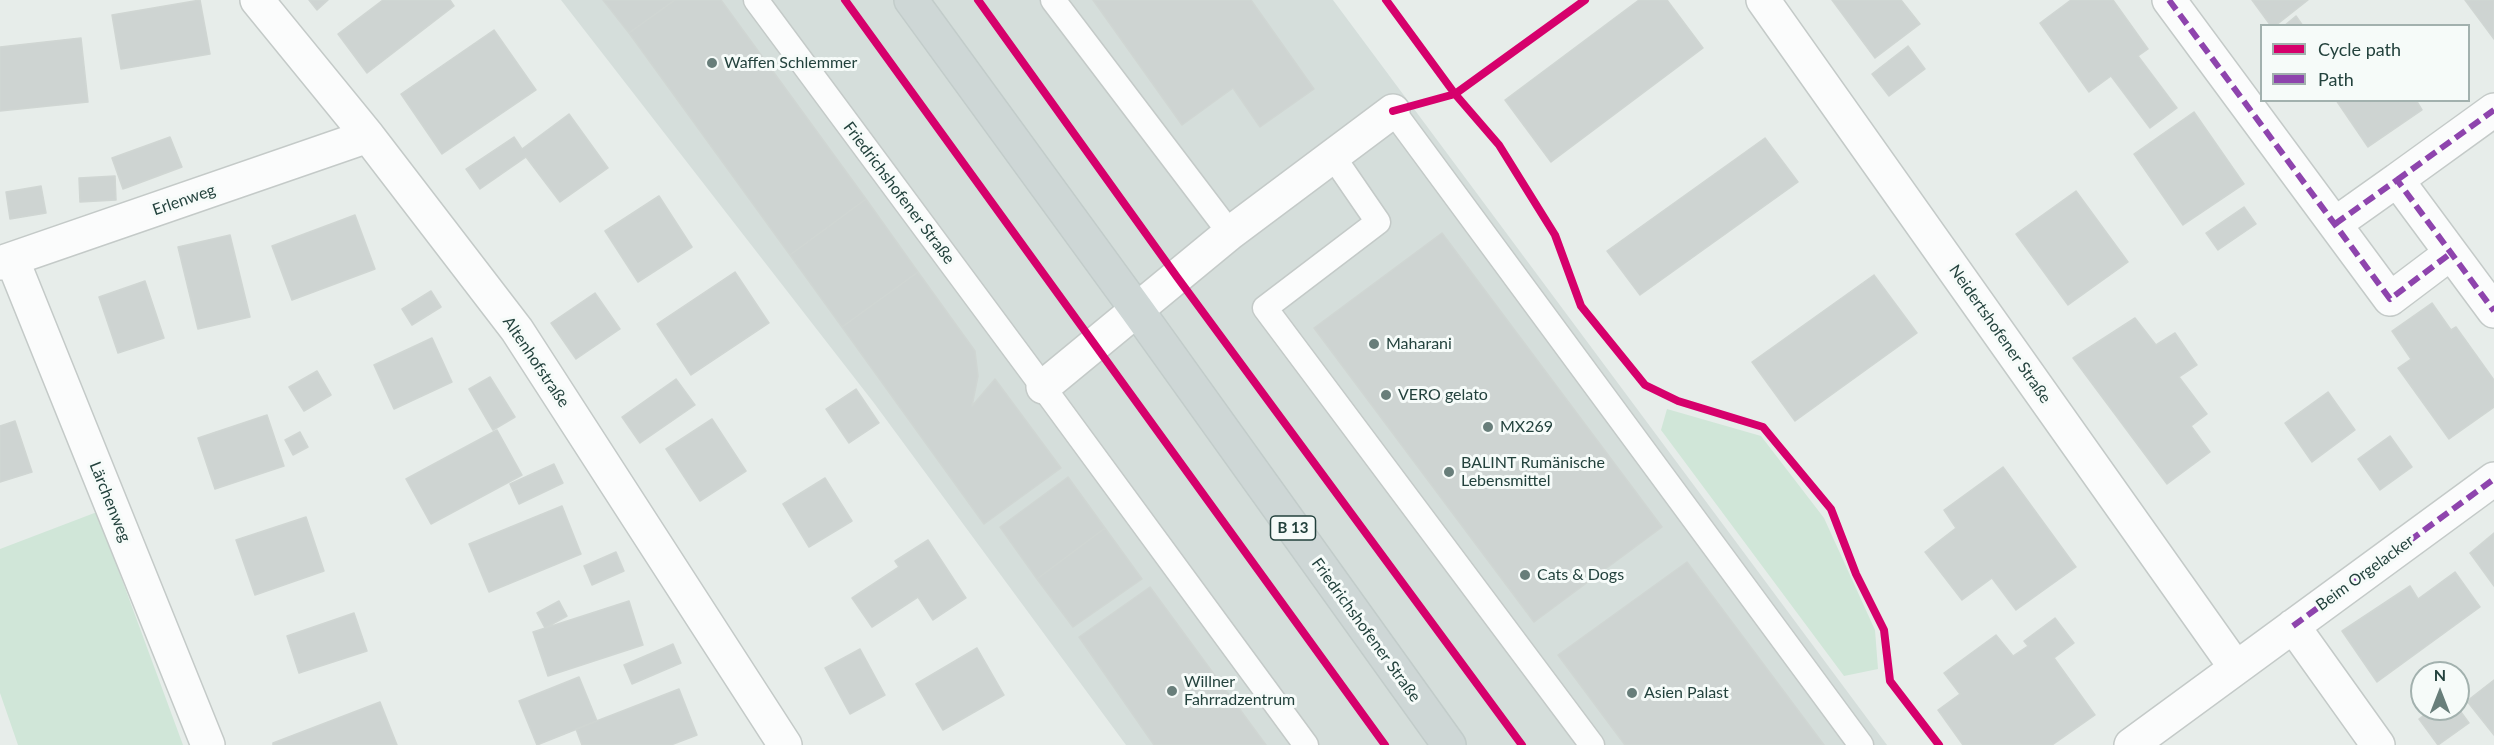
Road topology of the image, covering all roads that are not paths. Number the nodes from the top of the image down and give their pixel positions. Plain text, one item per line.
1 (257, 0) edge
2 (756, 0) edge
3 (910, 0) edge
4 (1053, 0) edge
5 (1763, 0) edge
6 (2169, 0) edge
7 (2494, 110) edge
8 (1393, 111) joint
9 (368, 136) junction
10 (1332, 155) junction
11 (2397, 180) junction
12 (2335, 224) junction
13 (1230, 233) junction
14 (2451, 253) junction
15 (6, 261) edge
16 (1137, 310) junction
17 (2494, 311) edge
18 (1043, 387) junction
19 (2494, 479) edge
20 (2293, 626) junction
21 (2236, 668) junction
22 (208, 745) edge
23 (785, 745) edge
24 (1306, 745) edge
25 (1449, 745) edge
26 (1592, 745) edge
27 (1861, 745) edge
28 (2131, 745) edge
29 (2378, 745) edge

1 - 9 street, Altenhofstraße
2 - 18 lane, Friedrichshofener Straße
3 - 16 main road, Friedrichshofener Straße / B 13
4 - 13 lane
5 - 21 street, Neidertshofener Straße
6 - 12 street
7 - 11 street
8 - 10 street
8 - 27 lane
9 - 15 street, Erlenweg
9 - 23 street, Altenhofstraße
10 - 13 street
10 - 26 lane
11 - 12 street
11 - 14 street
12 - 14 street
13 - 16 street
14 - 17 street
15 - 22 street, Lärchenweg
16 - 18 street
16 - 25 main road, Friedrichshofener Straße / B 13
18 - 24 lane, Friedrichshofener Straße
19 - 20 street, Beim Orgelacker
20 - 21 street, Beim Orgelacker
20 - 29 street
21 - 28 street, Beim Orgelacker

